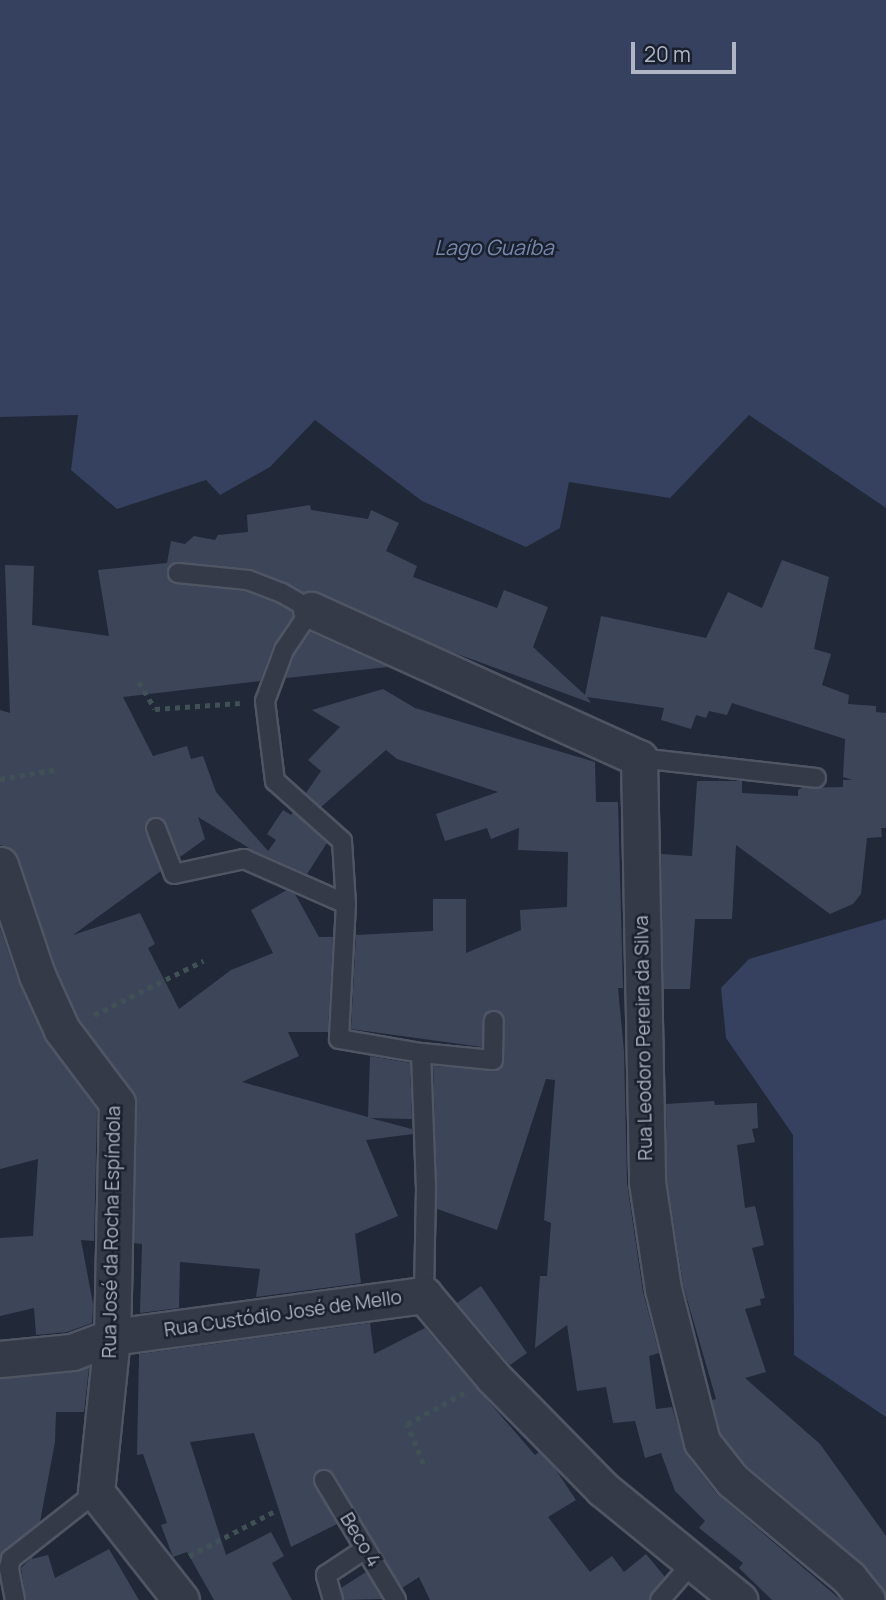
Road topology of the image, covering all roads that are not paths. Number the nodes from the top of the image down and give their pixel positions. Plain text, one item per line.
1 (178, 573) dead end
2 (311, 610) junction
3 (639, 758) junction
4 (816, 778) dead end
5 (156, 828) dead end
6 (2, 875) edge
7 (346, 904) junction
8 (494, 1021) dead end
9 (421, 1053) junction
10 (424, 1295) junction
11 (112, 1337) junction
12 (0, 1359) edge
13 (324, 1480) dead end
14 (96, 1492) junction
15 (365, 1549) junction
16 (692, 1563) junction
17 (15, 1600) edge
18 (181, 1600) edge
19 (333, 1600) edge
20 (396, 1600) edge
21 (660, 1600) edge
22 (739, 1600) edge
23 (867, 1600) edge

1 - 2 lane
2 - 3 street
2 - 7 lane
3 - 4 lane
3 - 23 street, Rua Leodoro Pereira da Silva
5 - 7 lane
6 - 11 street, Rua José da Rocha Espíndola
7 - 9 lane
8 - 9 lane
9 - 10 lane
10 - 11 street, Rua Custódio José de Mello
10 - 16 street, Rua Custódio José de Mello
11 - 12 street, Rua Custódio José de Mello
11 - 14 street, Rua José da Rocha Espíndola
13 - 15 lane, Beco 4
14 - 17 lane
14 - 18 street
15 - 19 lane
15 - 20 lane, Beco 4
16 - 21 lane
16 - 22 street, Rua Custódio José de Mello

